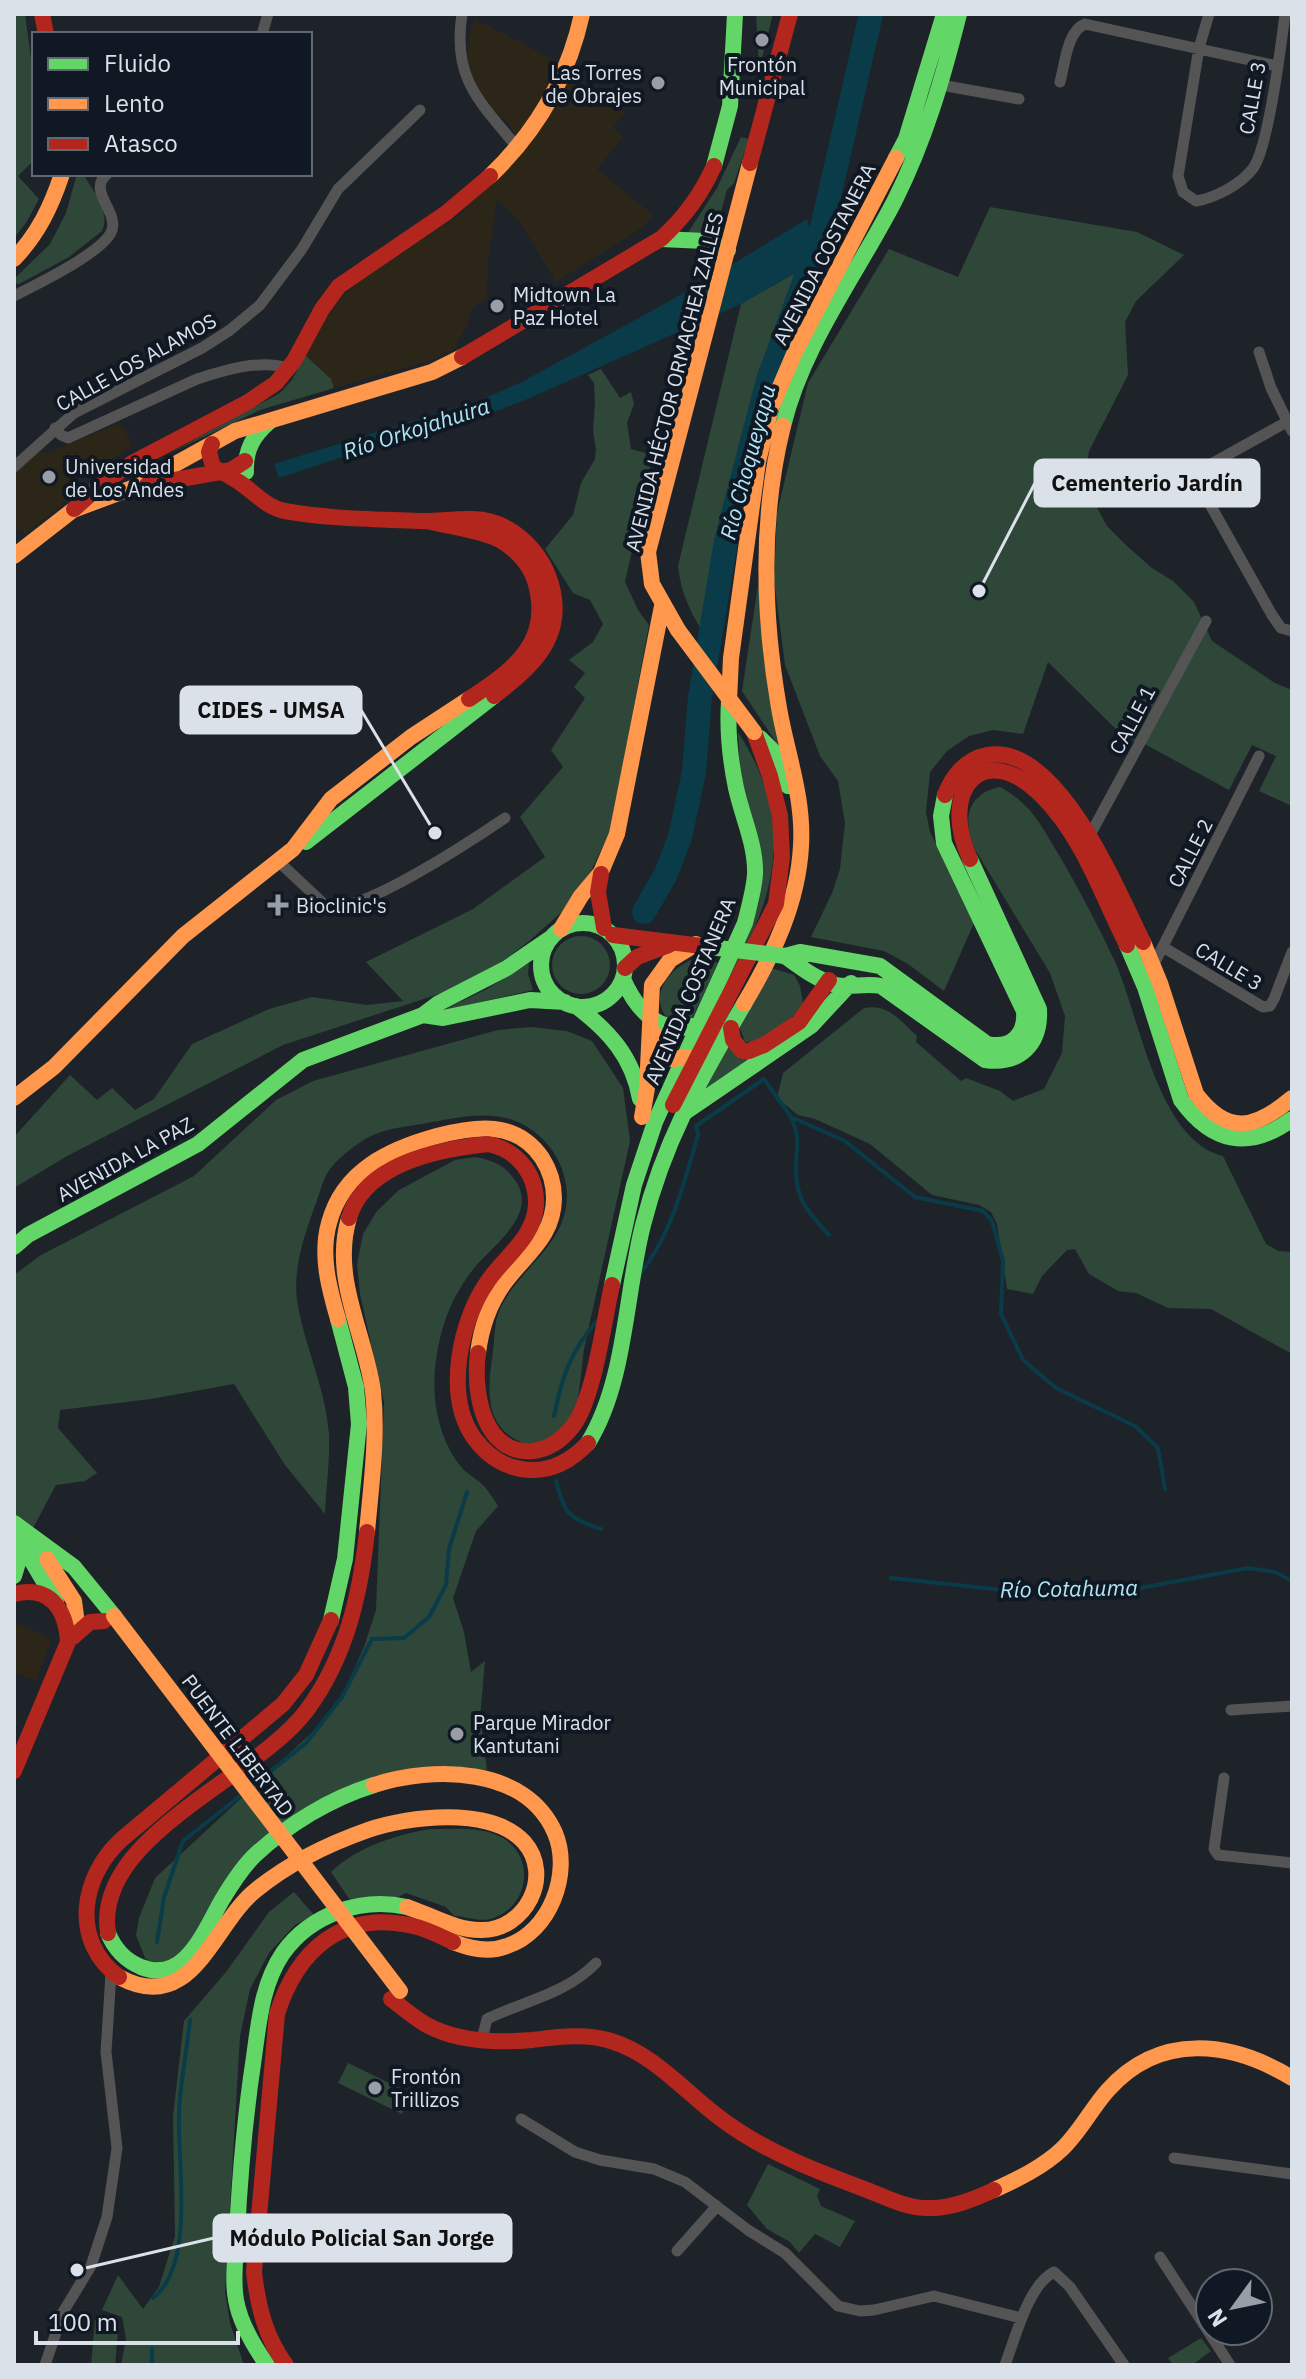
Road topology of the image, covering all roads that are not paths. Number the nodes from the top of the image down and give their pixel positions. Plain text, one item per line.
1 (462, 14) edge
2 (582, 14) edge
3 (735, 14) edge
4 (790, 14) edge
5 (944, 14) edge
6 (959, 14) edge
7 (1209, 14) edge
8 (1285, 14) edge
9 (1199, 48) junction
10 (1277, 66) junction
11 (1060, 82) dead end
12 (941, 85) junction
13 (1019, 99) dead end
14 (420, 110) dead end
15 (518, 146) junction
16 (61, 176) edge
17 (105, 176) edge
18 (661, 239) junction
19 (728, 250) junction
20 (14, 259) edge
21 (14, 296) edge
22 (1259, 352) dead end
23 (289, 368) junction
24 (275, 418) junction
25 (1290, 424) edge
26 (55, 428) junction
27 (212, 444) junction
28 (245, 461) junction
29 (14, 467) edge
30 (218, 472) junction
31 (132, 488) junction
32 (254, 493) junction
33 (73, 510) junction
34 (14, 556) edge
35 (662, 606) junction
36 (1206, 621) dead end
37 (1286, 630) edge
38 (754, 732) junction
39 (1259, 756) dead end
40 (505, 818) dead end
41 (802, 820) junction
42 (1083, 838) junction
43 (278, 861) junction
44 (601, 872) junction
45 (609, 932) junction
46 (556, 933) junction
47 (672, 944) junction
48 (696, 944) junction
49 (1163, 947) junction
50 (1292, 952) edge
51 (785, 956) junction
52 (842, 961) junction
53 (1146, 968) junction
54 (805, 971) junction
55 (624, 974) junction
56 (829, 980) junction
57 (850, 984) junction
58 (900, 988) junction
59 (815, 1002) junction
60 (570, 1004) junction
61 (423, 1015) junction
62 (650, 1017) junction
63 (697, 1025) junction
64 (731, 1028) junction
65 (700, 1051) junction
66 (682, 1059) junction
67 (14, 1098) edge
68 (1292, 1098) edge
69 (680, 1116) junction
70 (642, 1117) junction
71 (1292, 1119) edge
72 (1240, 1131) junction
73 (651, 1139) junction
74 (645, 1157) junction
75 (14, 1247) edge
76 (14, 1523) edge
77 (23, 1541) edge
78 (48, 1561) junction
79 (14, 1576) edge
80 (14, 1594) edge
81 (56, 1603) junction
82 (108, 1620) junction
83 (73, 1636) junction
84 (1292, 1706) edge
85 (1231, 1710) dead end
86 (14, 1771) edge
87 (1224, 1778) dead end
88 (1292, 1863) edge
89 (123, 1957) junction
90 (596, 1963) dead end
91 (111, 1973) junction
92 (482, 2039) junction
93 (1292, 2078) edge
94 (521, 2119) dead end
95 (1174, 2158) dead end
96 (1292, 2174) edge
97 (717, 2206) junction
98 (677, 2251) dead end
99 (1160, 2257) dead end
100 (1021, 2318) junction
101 (45, 2365) edge
102 (267, 2365) edge
103 (286, 2365) edge
104 (1005, 2365) edge
105 (1124, 2365) edge
106 (1230, 2365) edge

1 - 15 street
2 - 15 main road
3 - 18 main road
4 - 19 main road, AVENIDA HÉCTOR ORMACHEA ZALLES
5 - 63 main road, AVENIDA COSTANERA
6 - 12 main road, AVENIDA COSTANERA
7 - 9 street
8 - 10 street, CALLE 3
9 - 10 street
9 - 10 street, CALLE 3
9 - 11 street
12 - 13 street
12 - 41 main road, AVENIDA COSTANERA
14 - 26 street, CALLE LOS ALAMOS
15 - 23 main road
16 - 20 main road
17 - 21 street
18 - 19 main road
18 - 24 main road
19 - 35 main road, AVENIDA HÉCTOR ORMACHEA ZALLES
22 - 25 street
23 - 26 street
23 - 33 main road
24 - 27 main road
24 - 28 main road
25 - 37 street
26 - 29 street, CALLE LOS ALAMOS
27 - 30 main road
27 - 31 main road
28 - 30 main road
28 - 32 main road
30 - 31 main road
30 - 32 main road
31 - 33 main road
32 - 43 main road
33 - 34 main road
35 - 38 main road, AVENIDA HÉCTOR ORMACHEA ZALLES, bridge
35 - 44 main road
36 - 42 street, CALLE 1
38 - 41 main road
38 - 65 main road
39 - 49 street, CALLE 2
40 - 43 street
41 - 64 main road, AVENIDA COSTANERA
42 - 53 main road
42 - 58 main road
43 - 67 main road
44 - 45 main road
44 - 46 main road
45 - 46 main road
45 - 47 main road
45 - 55 main road
46 - 60 main road
46 - 61 main road, AVENIDA LA PAZ
47 - 48 main road
47 - 55 main road
48 - 51 main road, bridge
48 - 62 main road
49 - 50 street, CALLE 3
49 - 53 street, CALLE 2
51 - 52 main road
51 - 54 main road
52 - 56 main road
52 - 57 main road
52 - 58 main road
53 - 72 main road
54 - 56 main road
54 - 59 main road
55 - 60 main road
55 - 62 main road
56 - 57 main road
56 - 59 main road
57 - 58 main road
57 - 69 main road
59 - 64 main road
60 - 61 main road, AVENIDA LA PAZ
60 - 70 main road
61 - 75 main road, AVENIDA LA PAZ
62 - 63 main road
62 - 66 main road
62 - 70 main road
63 - 66 main road, AVENIDA COSTANERA
64 - 69 main road, AVENIDA COSTANERA
65 - 66 main road
65 - 73 main road
66 - 73 main road, AVENIDA COSTANERA
68 - 72 main road
69 - 89 main road, AVENIDA COSTANERA
70 - 74 main road
71 - 72 main road
73 - 74 main road, AVENIDA COSTANERA
74 - 91 main road, AVENIDA COSTANERA
76 - 77 main road
77 - 78 main road
77 - 79 main road
77 - 81 main road
77 - 82 main road, PUENTE LIBERTAD
78 - 82 main road, PUENTE LIBERTAD
78 - 83 main road
80 - 81 main road
81 - 83 main road
82 - 83 main road
82 - 92 main road, PUENTE LIBERTAD
83 - 86 main road
84 - 85 street
87 - 88 street
89 - 91 main road
89 - 103 main road
90 - 92 street
91 - 101 street
91 - 102 main road
92 - 93 main road, PUENTE LIBERTAD
94 - 97 street
95 - 96 street
97 - 98 street
97 - 100 street
99 - 106 street
100 - 104 street
100 - 105 street

